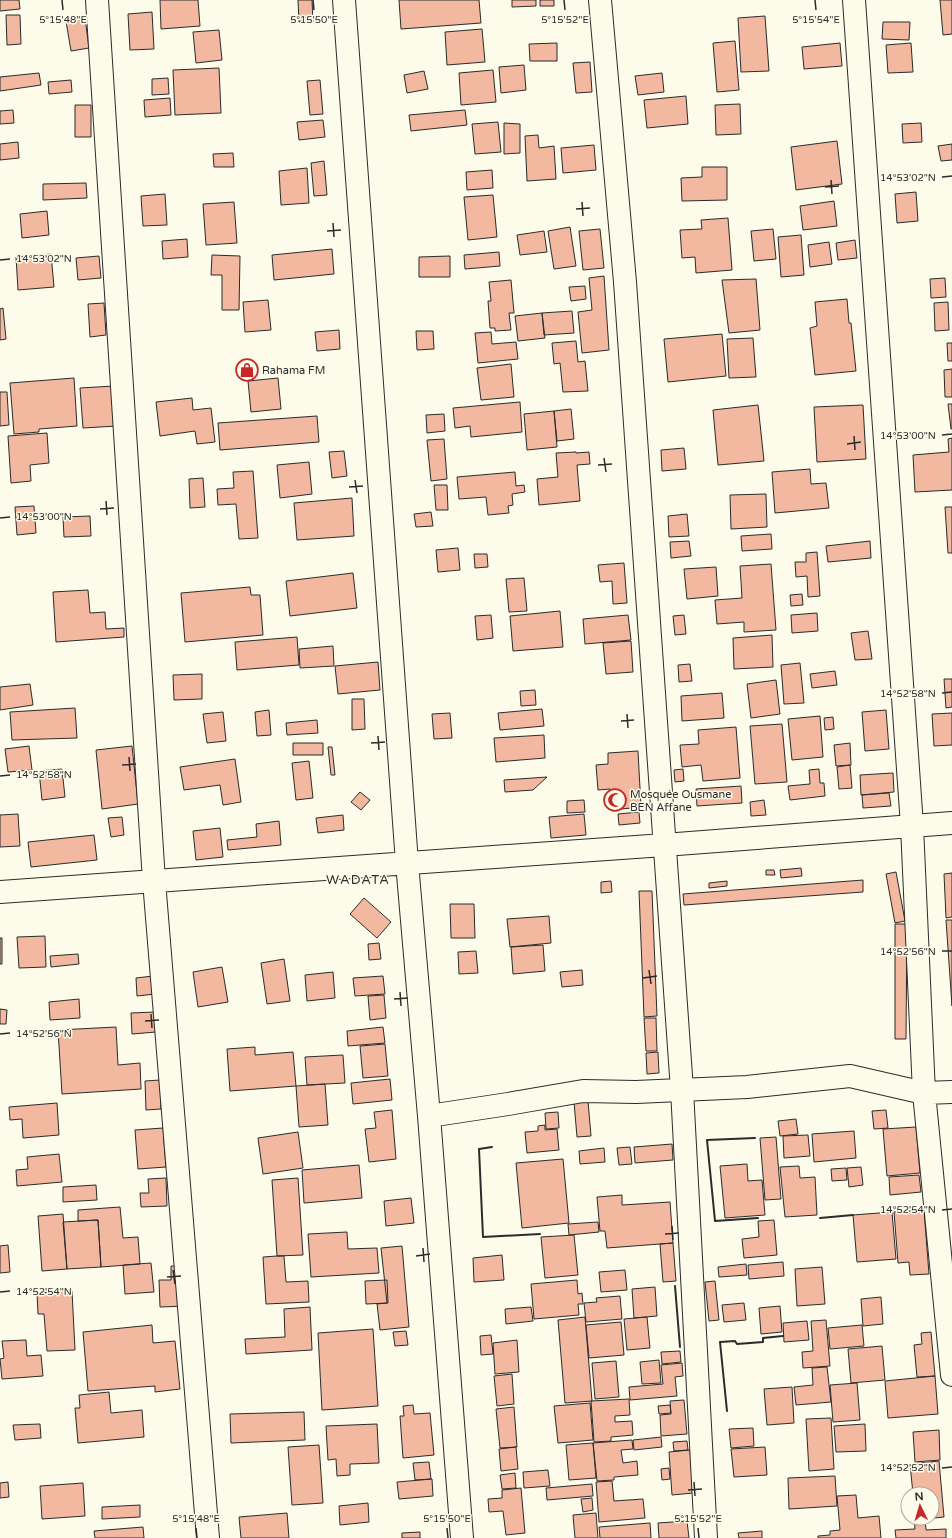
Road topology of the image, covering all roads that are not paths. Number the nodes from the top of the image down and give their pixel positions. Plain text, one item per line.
1 (97, 0) edge
2 (344, 0) edge
3 (600, 0) edge
4 (854, 0) edge
5 (952, 824) edge
6 (912, 826) junction
7 (664, 845) junction
8 (407, 863) junction
9 (154, 881) junction
10 (0, 892) edge
11 (682, 1090) junction
12 (924, 1092) junction
13 (952, 1092) edge
14 (429, 1116) junction
15 (952, 1375) edge
16 (208, 1538) edge
17 (462, 1538) edge
18 (706, 1538) edge

1 - 9 street
2 - 8 street
3 - 7 street
4 - 6 street
5 - 6 street
6 - 7 street
6 - 12 street
7 - 8 street
7 - 11 street
8 - 9 street
8 - 14 street
9 - 10 street
9 - 16 street
11 - 12 street
11 - 14 street
11 - 18 street
12 - 13 street
12 - 15 street
14 - 17 street

